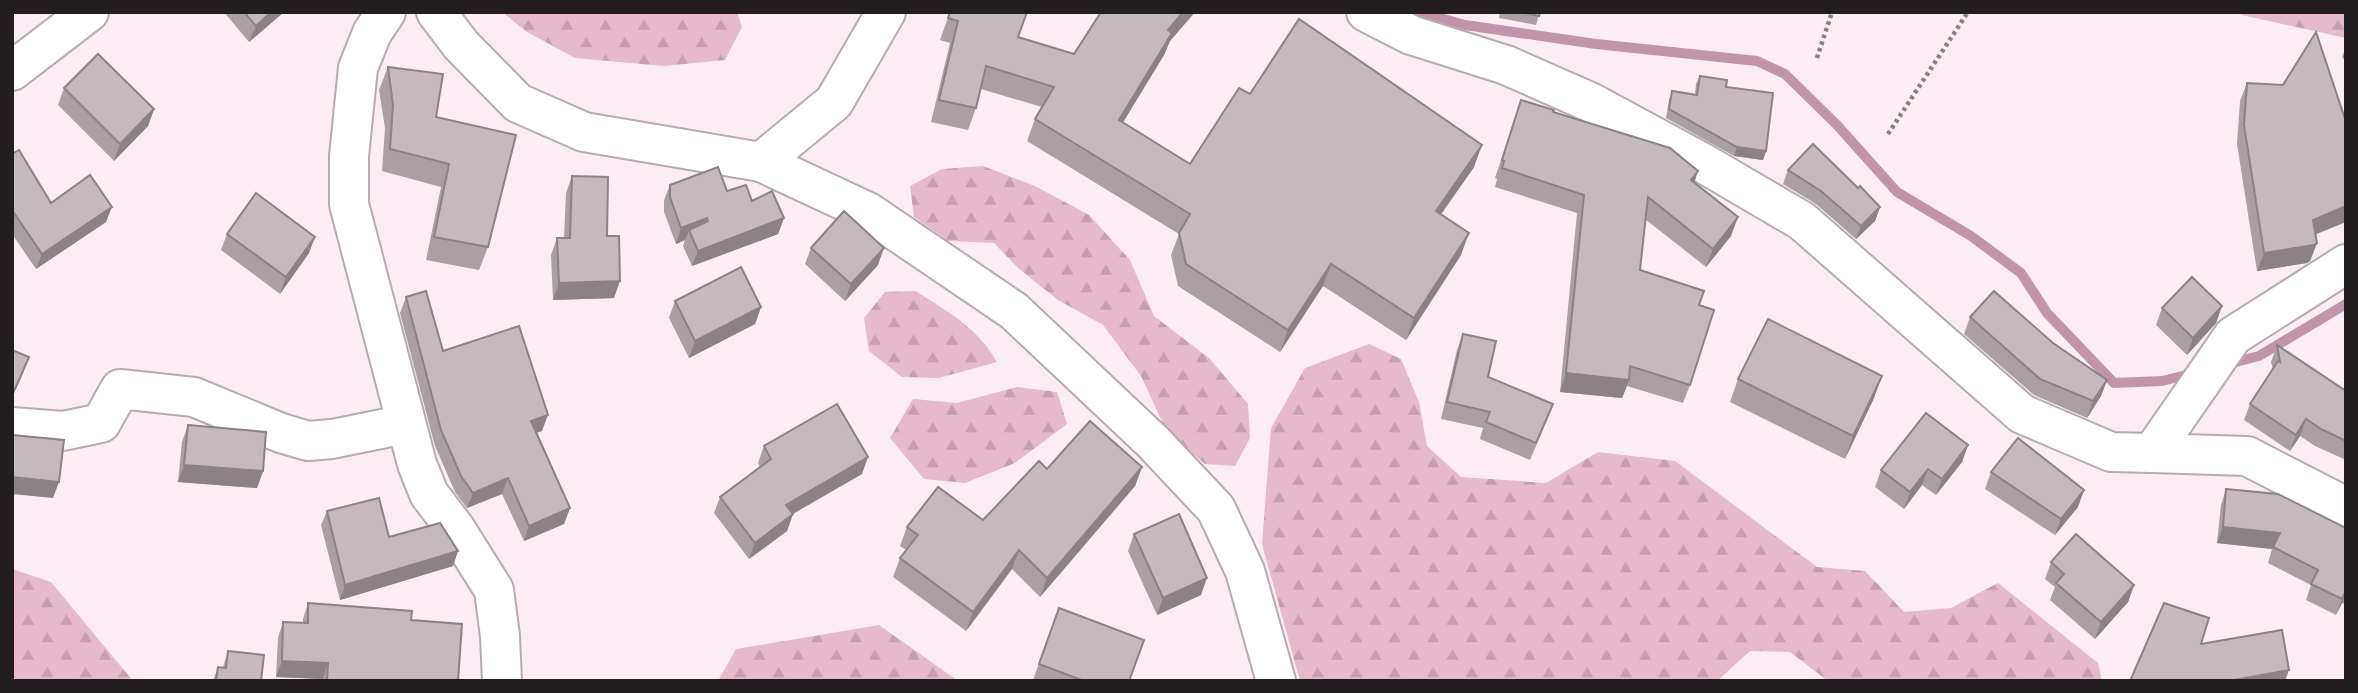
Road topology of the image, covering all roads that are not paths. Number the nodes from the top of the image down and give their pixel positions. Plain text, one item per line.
1 (89, 12) edge
2 (386, 12) edge
3 (436, 12) edge
4 (886, 12) edge
5 (1366, 12) edge
6 (12, 71) edge
7 (761, 162) junction
8 (2346, 264) edge
9 (406, 424) junction
10 (12, 427) edge
11 (2152, 453) junction
12 (2346, 507) edge
13 (502, 681) edge
14 (1276, 681) edge

1 - 6 street
2 - 9 street
3 - 7 street
4 - 7 street
5 - 11 street
7 - 14 street
8 - 11 street
9 - 10 street
9 - 13 street
11 - 12 street

